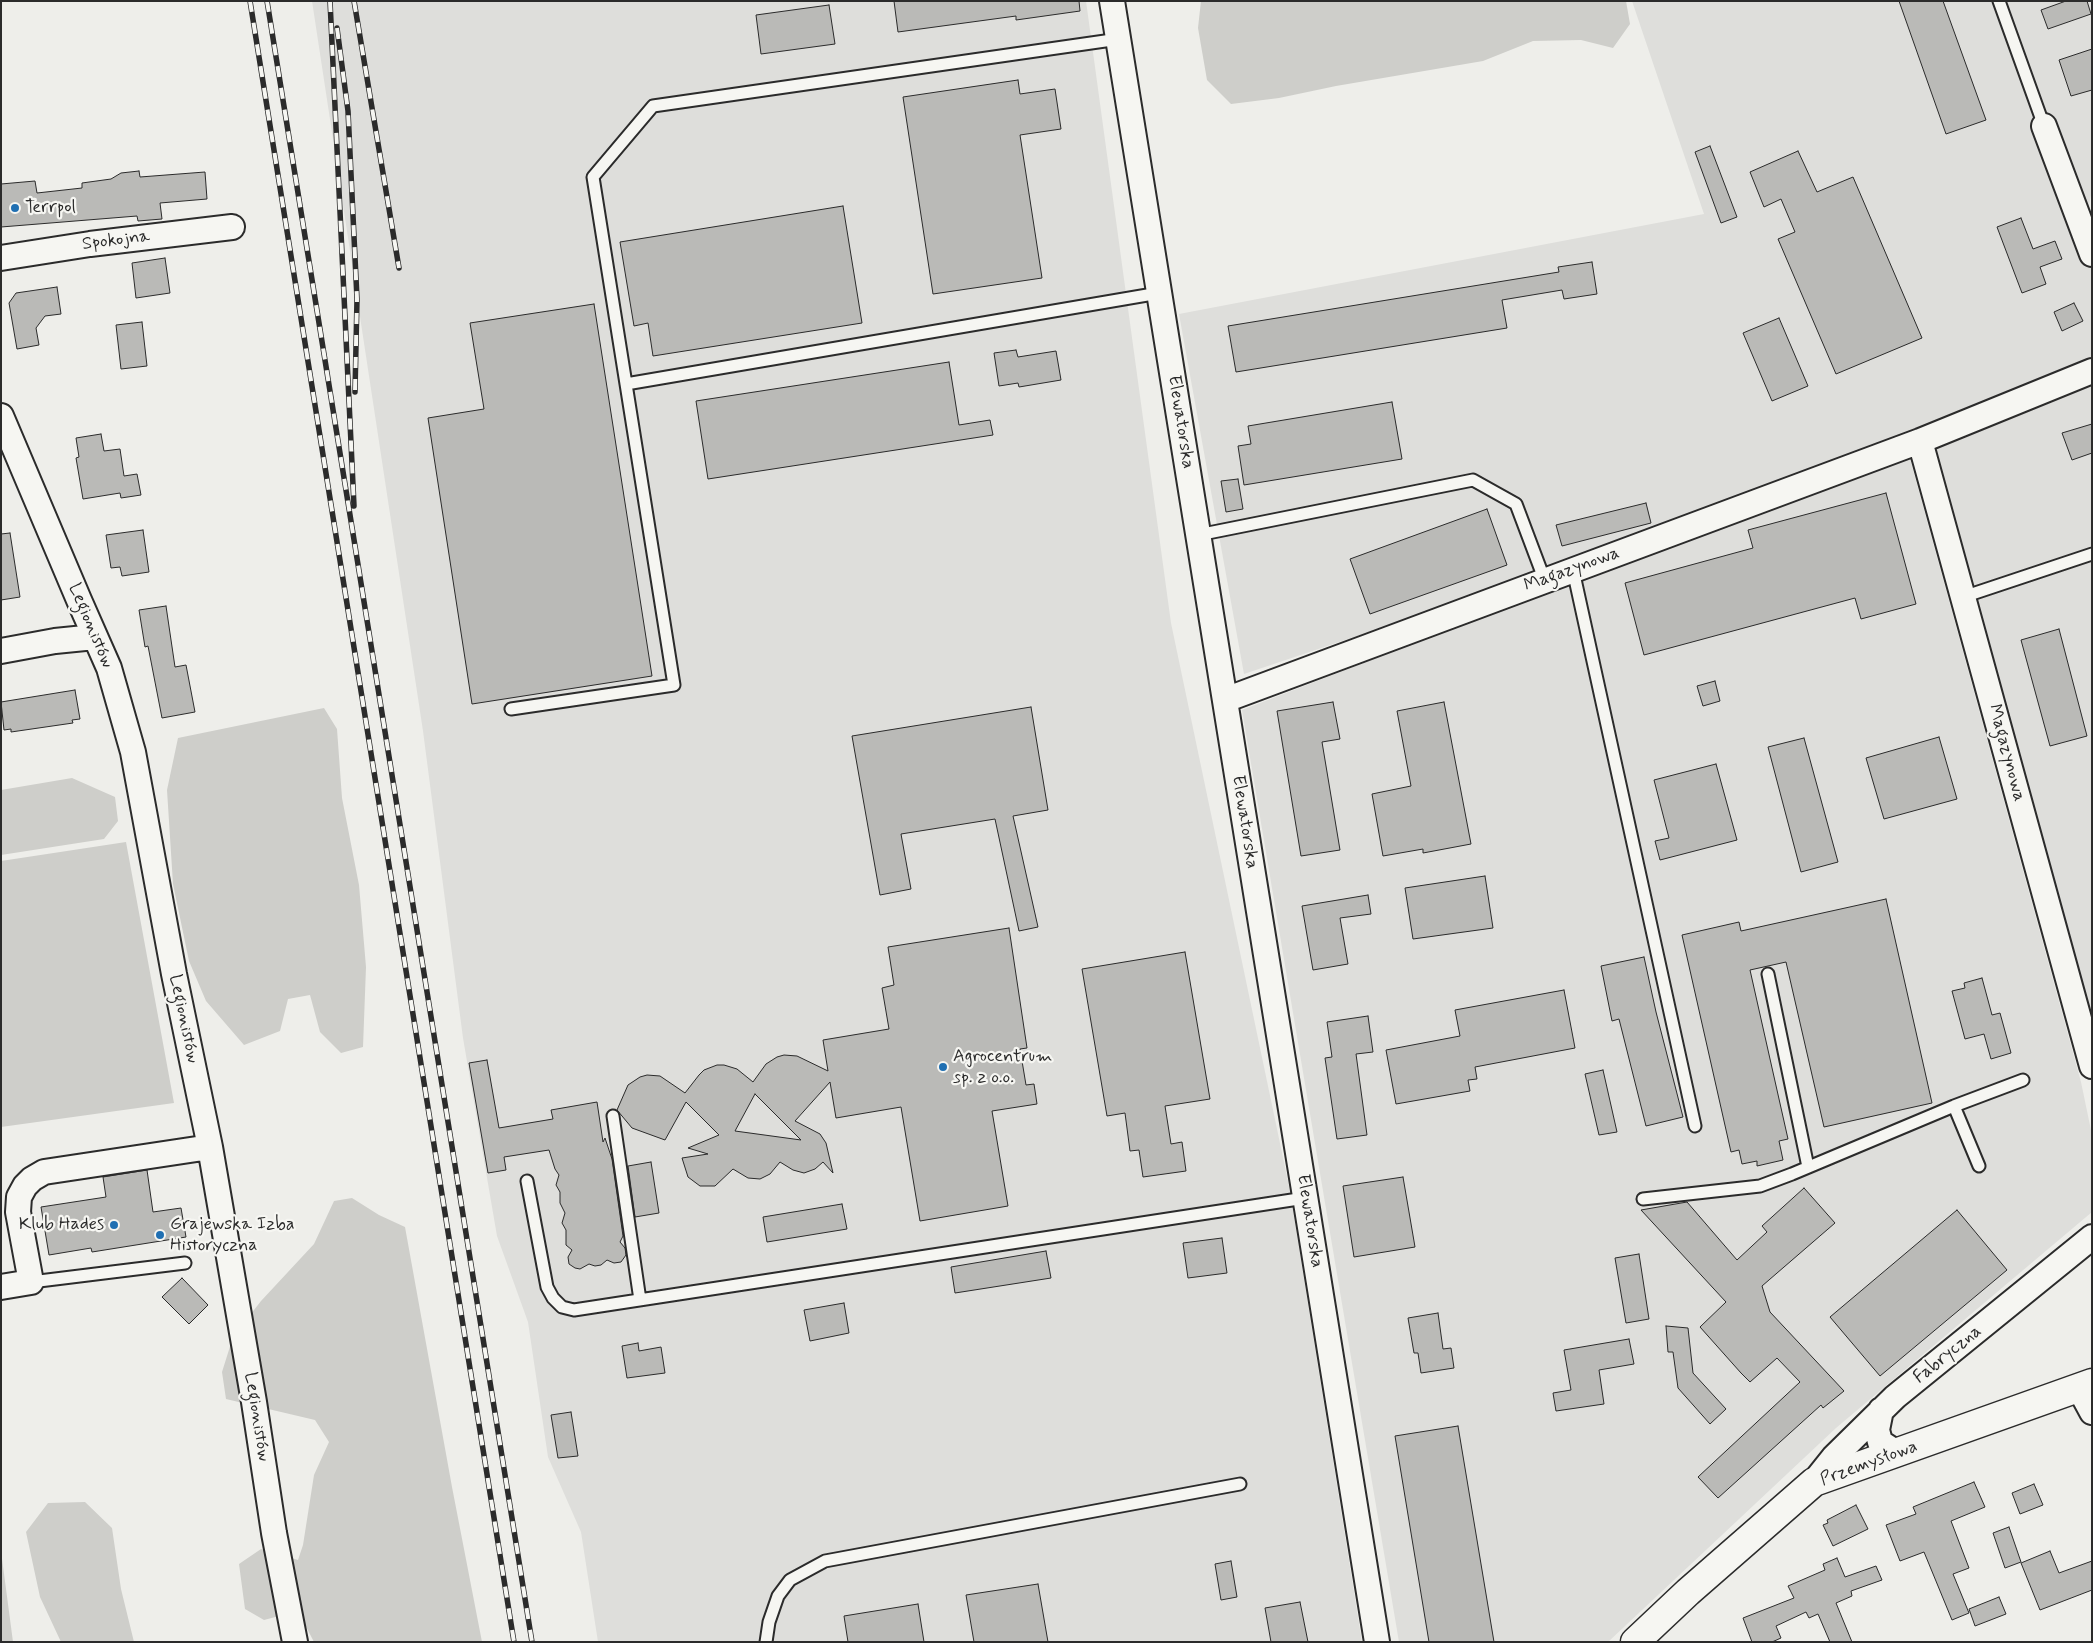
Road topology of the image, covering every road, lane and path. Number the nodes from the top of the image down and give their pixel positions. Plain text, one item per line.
1 (1112, 1) edge
2 (1999, 1) edge
3 (1119, 39) junction
4 (2044, 126) joint
5 (232, 227) dead end
6 (2092, 254) edge
7 (1, 258) edge
8 (1159, 293) junction
9 (2092, 371) edge
10 (626, 384) junction
11 (1, 417) edge
12 (1920, 441) junction
13 (1198, 535) junction
14 (2092, 554) edge
15 (1573, 570) junction
16 (1545, 581) junction
17 (1963, 597) junction
18 (95, 637) junction
19 (1, 651) edge
20 (1224, 700) junction
21 (511, 709) dead end
22 (1768, 974) dead end
23 (2092, 1066) edge
24 (2023, 1080) dead end
25 (1954, 1106) junction
26 (613, 1116) dead end
27 (1695, 1126) dead end
28 (210, 1147) junction
29 (1979, 1166) dead end
30 (1808, 1167) junction
31 (527, 1181) dead end
32 (1305, 1198) junction
33 (1643, 1199) dead end
34 (2092, 1237) edge
35 (185, 1263) dead end
36 (31, 1282) junction
37 (1, 1287) edge
38 (640, 1300) junction
39 (2085, 1385) edge
40 (1881, 1410) junction
41 (2092, 1412) edge
42 (1897, 1453) junction
43 (1814, 1482) junction
44 (1240, 1484) dead end
45 (295, 1642) edge
46 (766, 1642) edge
47 (1376, 1642) edge
48 (1635, 1642) edge

1 - 3 street, Elewatorska
2 - 4 lane
3 - 8 street, Elewatorska
3 - 10 lane
4 - 6 street
5 - 7 street, Spokojna
8 - 10 lane
8 - 13 street, Elewatorska
9 - 12 street, Magazynowa
10 - 21 lane
11 - 18 street, Legionistów
12 - 15 street, Magazynowa
12 - 17 street, Magazynowa
13 - 16 lane
13 - 20 street, Elewatorska
14 - 17 lane
15 - 16 street, Magazynowa
15 - 27 lane
16 - 20 street, Magazynowa
17 - 23 street, Magazynowa
18 - 19 street
18 - 28 street, Legionistów
20 - 32 street, Elewatorska
22 - 30 lane
24 - 25 lane
25 - 29 lane
25 - 30 lane
26 - 38 lane
28 - 36 street
28 - 45 street, Legionistów
30 - 33 lane
31 - 38 lane
32 - 38 lane
32 - 47 street, Elewatorska
34 - 40 street, Fabryczna
35 - 36 lane
36 - 37 street
39 - 41 street
39 - 42 street, Przemysłowa
40 - 42 street
40 - 43 street, Fabryczna
42 - 43 street, Przemysłowa
43 - 48 street, Przemysłowa
44 - 46 lane

